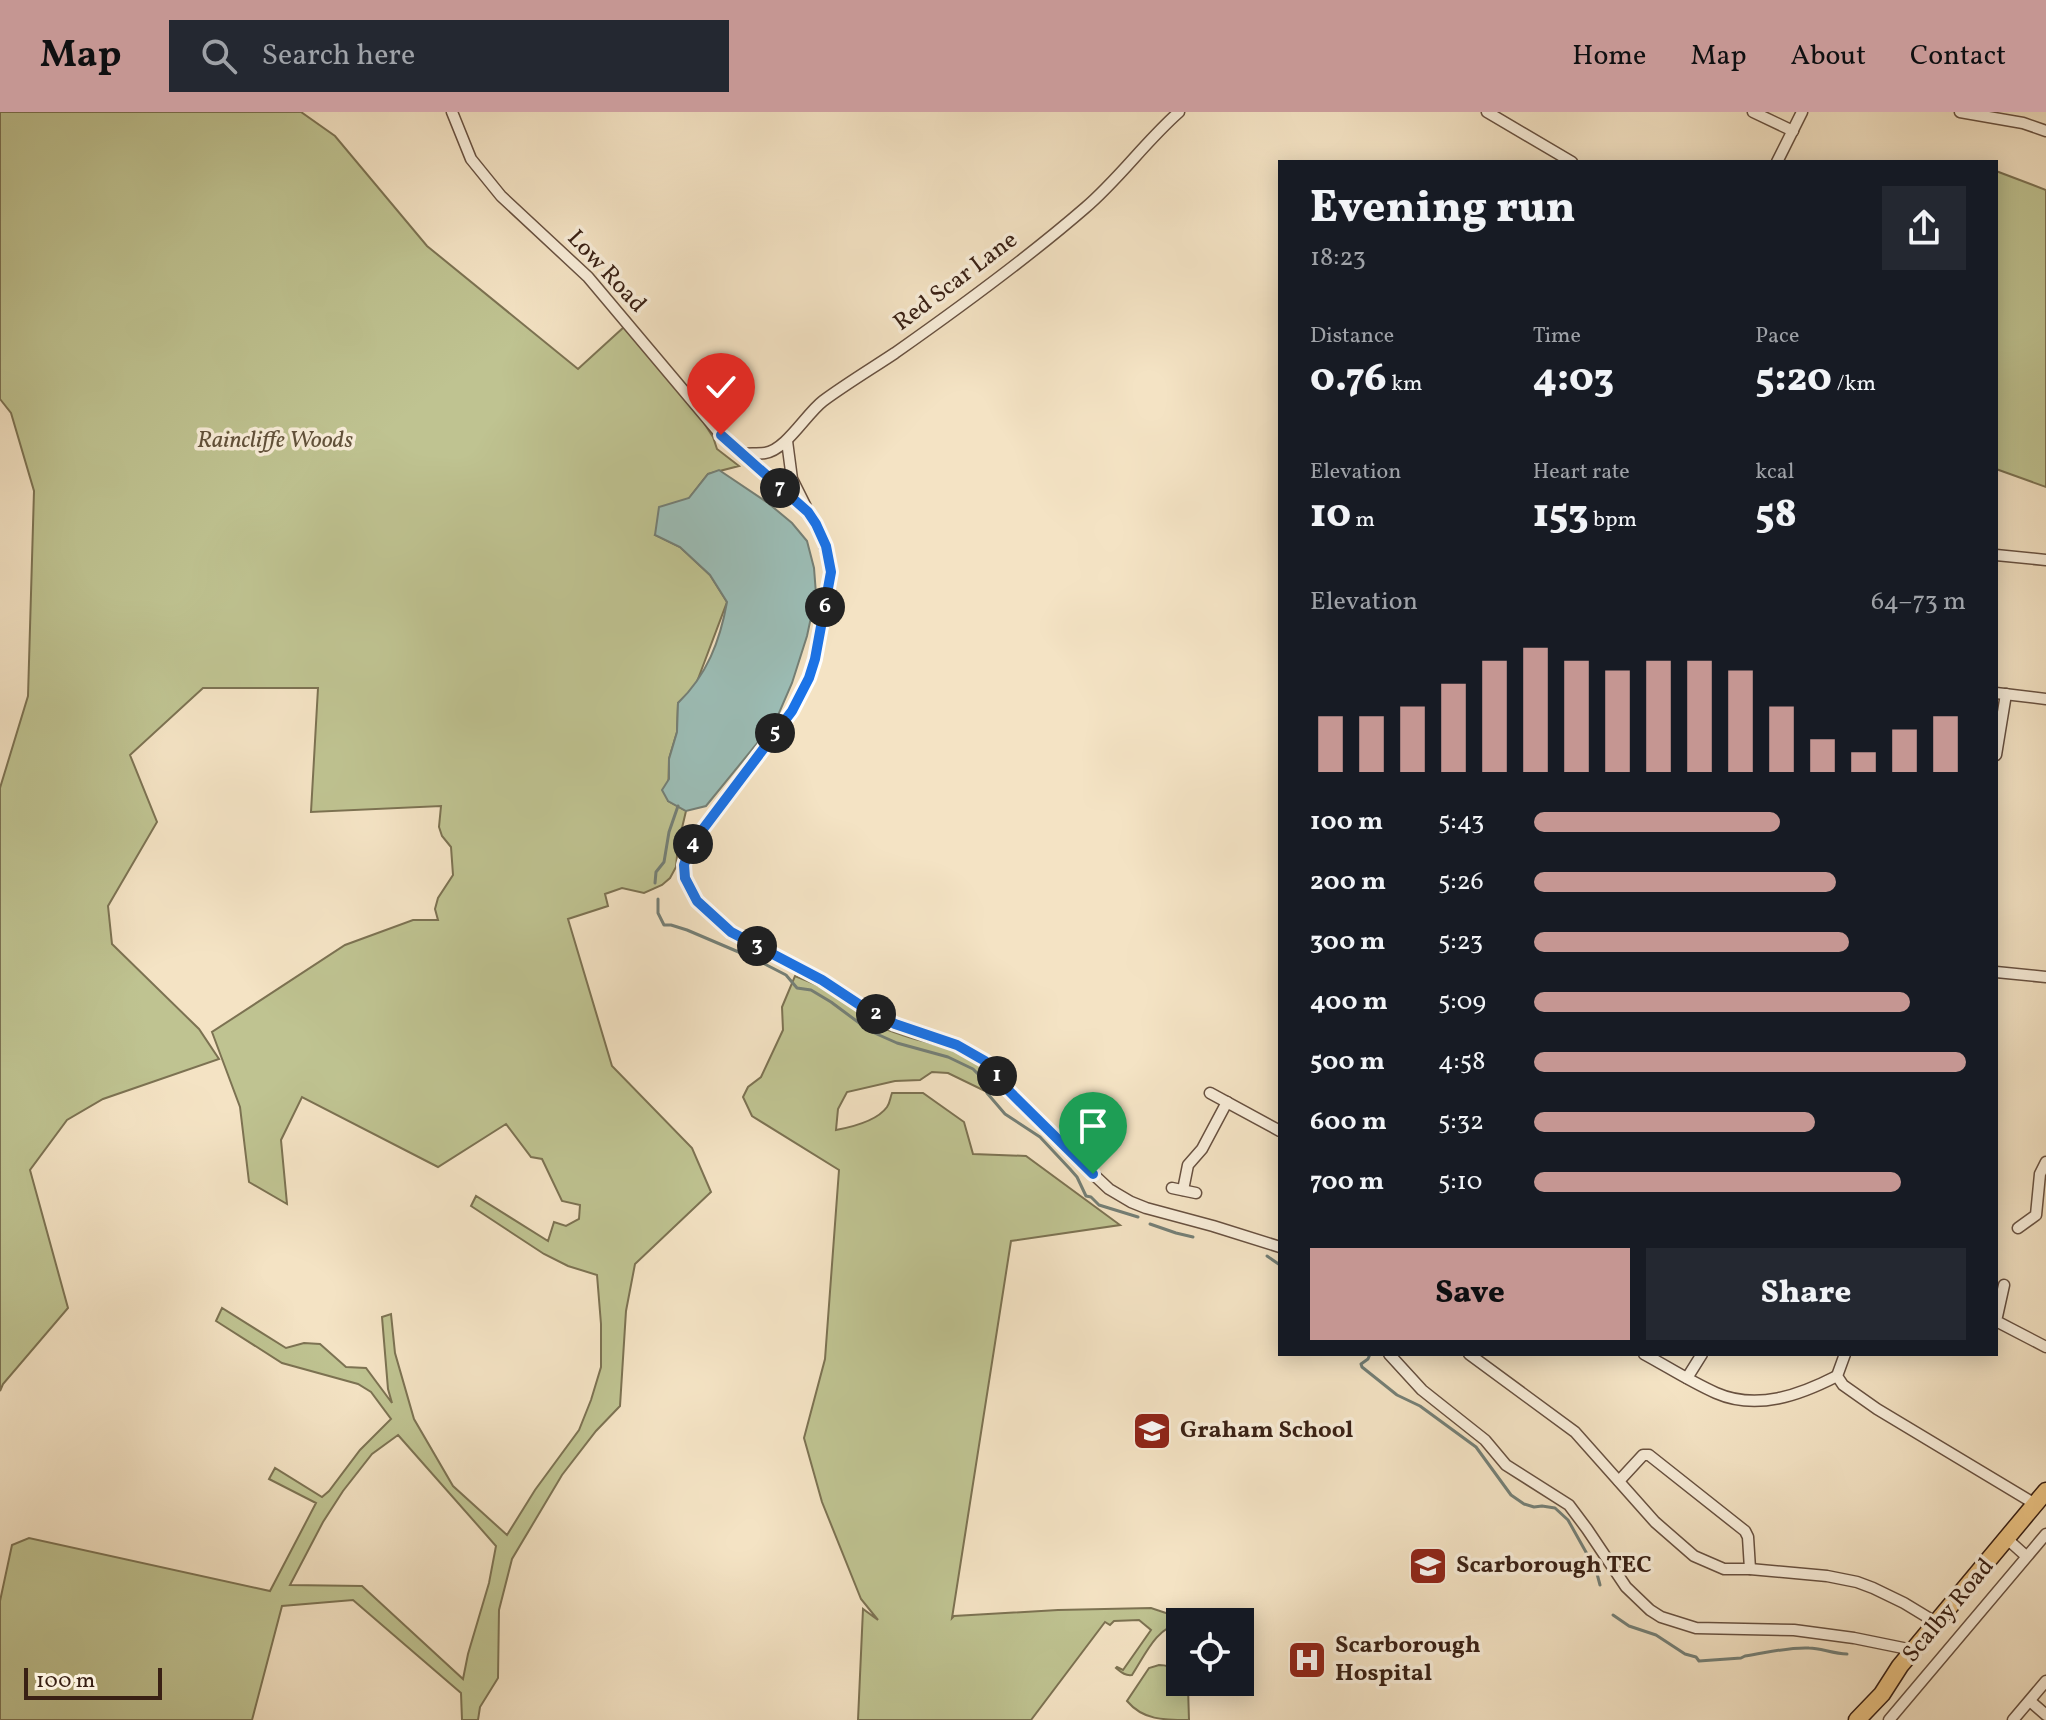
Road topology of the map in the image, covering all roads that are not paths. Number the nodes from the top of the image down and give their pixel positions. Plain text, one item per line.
1 (452, 112) edge
2 (1179, 112) edge
3 (1487, 112) edge
4 (1753, 112) edge
5 (1802, 112) edge
6 (1960, 112) edge
7 (1793, 131) junction
8 (2046, 131) edge
9 (1569, 160) edge
10 (1778, 160) edge
11 (787, 441) junction
12 (741, 454) junction
13 (808, 512) junction
14 (1998, 555) edge
15 (2046, 560) edge
16 (2001, 694) edge
17 (2046, 699) edge
18 (1998, 731) edge
19 (1998, 972) edge
20 (2046, 977) edge
21 (1210, 1093) dead end
22 (1227, 1102) junction
23 (1278, 1130) edge
24 (2046, 1162) edge
25 (1196, 1193) dead end
26 (2018, 1228) dead end
27 (1278, 1246) edge
28 (2004, 1285) dead end
29 (1998, 1312) edge
30 (1998, 1322) edge
31 (2046, 1347) edge
32 (1391, 1356) edge
33 (1472, 1356) edge
34 (1648, 1356) edge
35 (1701, 1356) edge
36 (1844, 1356) edge
37 (1837, 1376) junction
38 (1687, 1378) junction
39 (1619, 1481) junction
40 (2046, 1491) edge
41 (2035, 1504) junction
42 (2046, 1534) edge
43 (2006, 1538) junction
44 (2026, 1556) junction
45 (1750, 1569) junction
46 (1937, 1623) junction
47 (1878, 1643) junction
48 (1913, 1650) junction
49 (1901, 1665) junction
50 (2046, 1681) edge
51 (2030, 1701) junction
52 (2046, 1715) edge
53 (1843, 1720) edge
54 (1857, 1720) edge
55 (1889, 1720) edge
56 (2013, 1720) edge

1 - 12 street, Low Road
2 - 11 street, Red Scar Lane
3 - 9 street
4 - 7 street
5 - 7 street
6 - 8 street
7 - 10 street
11 - 12 street
11 - 13 street
12 - 13 street, Low Road
13 - 27 street
14 - 15 street
16 - 17 street
16 - 18 street
19 - 20 street
21 - 22 street
22 - 23 street
22 - 25 street
24 - 26 street
28 - 29 street
30 - 31 street
32 - 47 street
33 - 39 street
34 - 38 street
35 - 38 street
36 - 37 street
37 - 38 street
37 - 41 street
39 - 45 street
39 - 45 street
40 - 41 highway, Scalby Road
41 - 43 highway, Scalby Road
42 - 44 street, Scalby Road
43 - 44 street
43 - 46 highway, Scalby Road
44 - 55 street, Scalby Road
45 - 46 street
46 - 48 highway, Scalby Road
47 - 48 street
47 - 49 street
48 - 49 highway, Scalby Road
49 - 53 highway, Scalby Road
49 - 54 highway, Scalby Road
50 - 51 street
51 - 52 street
51 - 56 street

